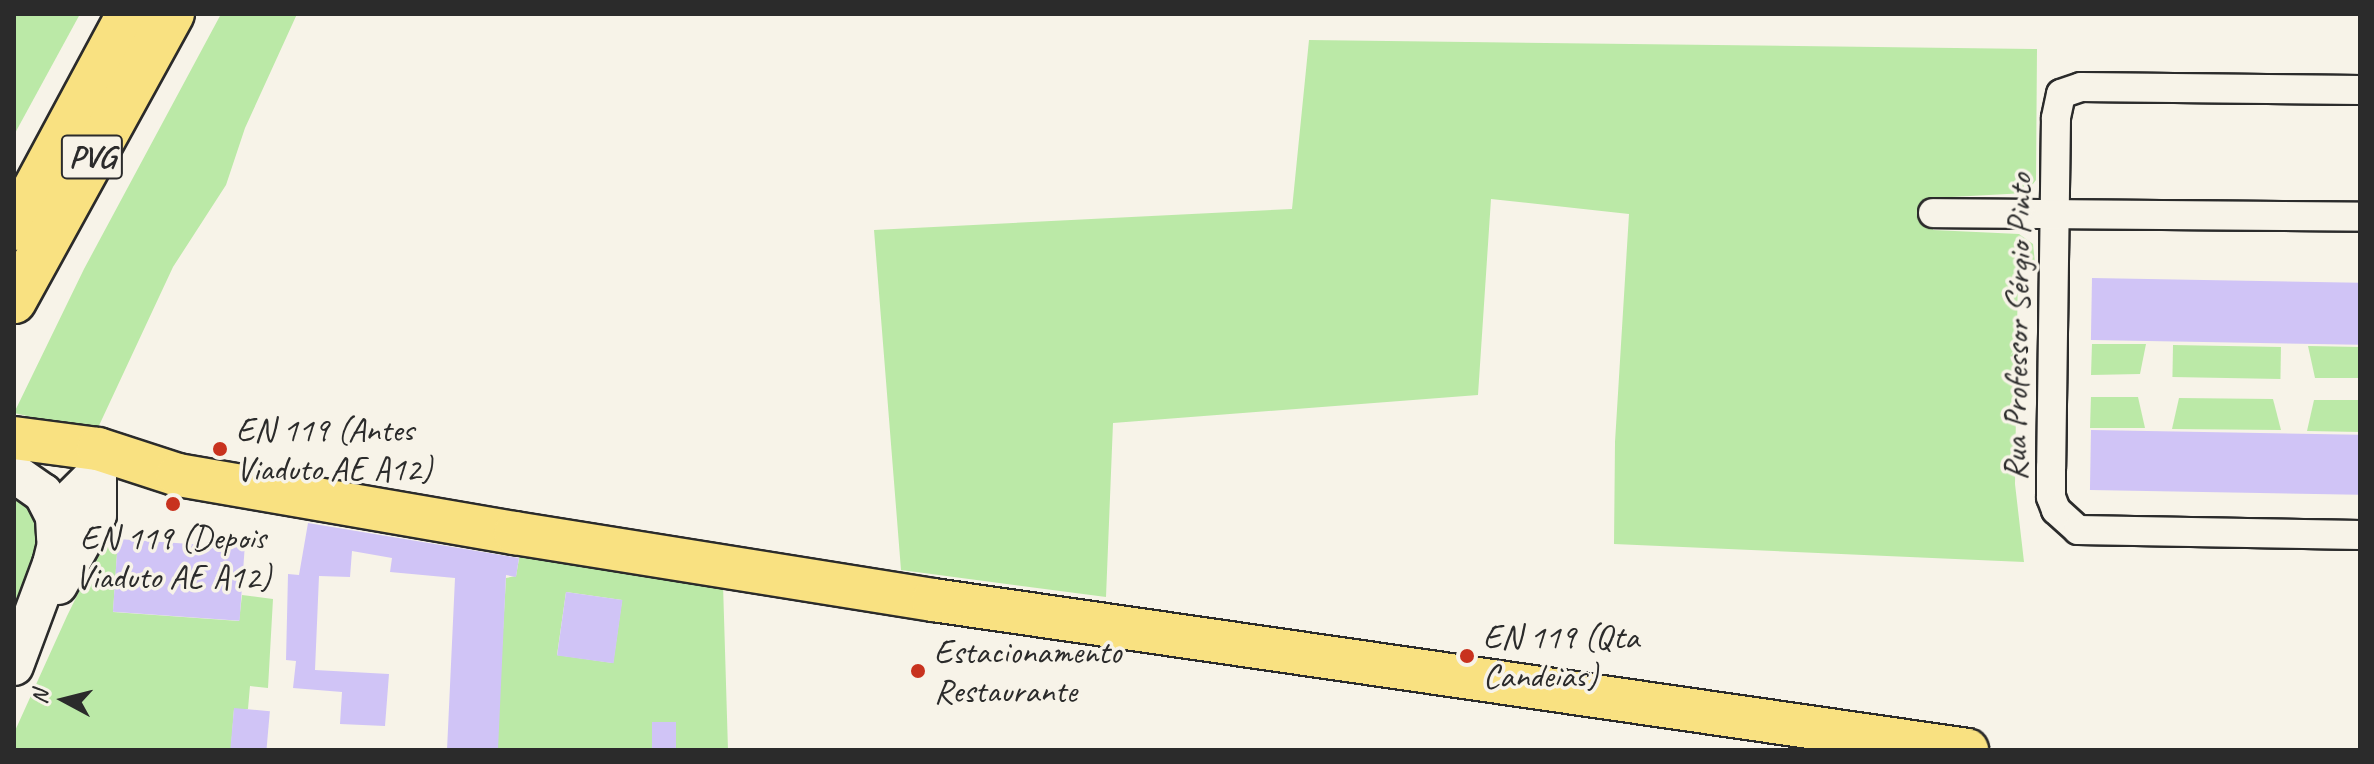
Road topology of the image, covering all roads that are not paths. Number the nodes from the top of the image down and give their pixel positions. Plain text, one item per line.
1 (129, 14) edge
2 (172, 14) edge
3 (2360, 90) edge
4 (1933, 213) dead end
5 (2055, 213) junction
6 (2360, 217) edge
7 (14, 228) edge
8 (14, 301) edge
9 (14, 438) edge
10 (96, 463) junction
11 (14, 466) edge
12 (14, 473) edge
13 (2360, 535) edge
14 (55, 549) junction
15 (20, 653) edge
16 (1967, 750) edge

1 - 7 highway, PVG
2 - 8 highway, PVG
3 - 5 street, Rua Professor Sérgio Pinto
4 - 5 street
5 - 6 street
5 - 13 street, Rua Professor Sérgio Pinto
9 - 10 main road
10 - 11 main road
10 - 14 main road
10 - 15 main road
10 - 16 main road
12 - 14 main road
14 - 15 main road

